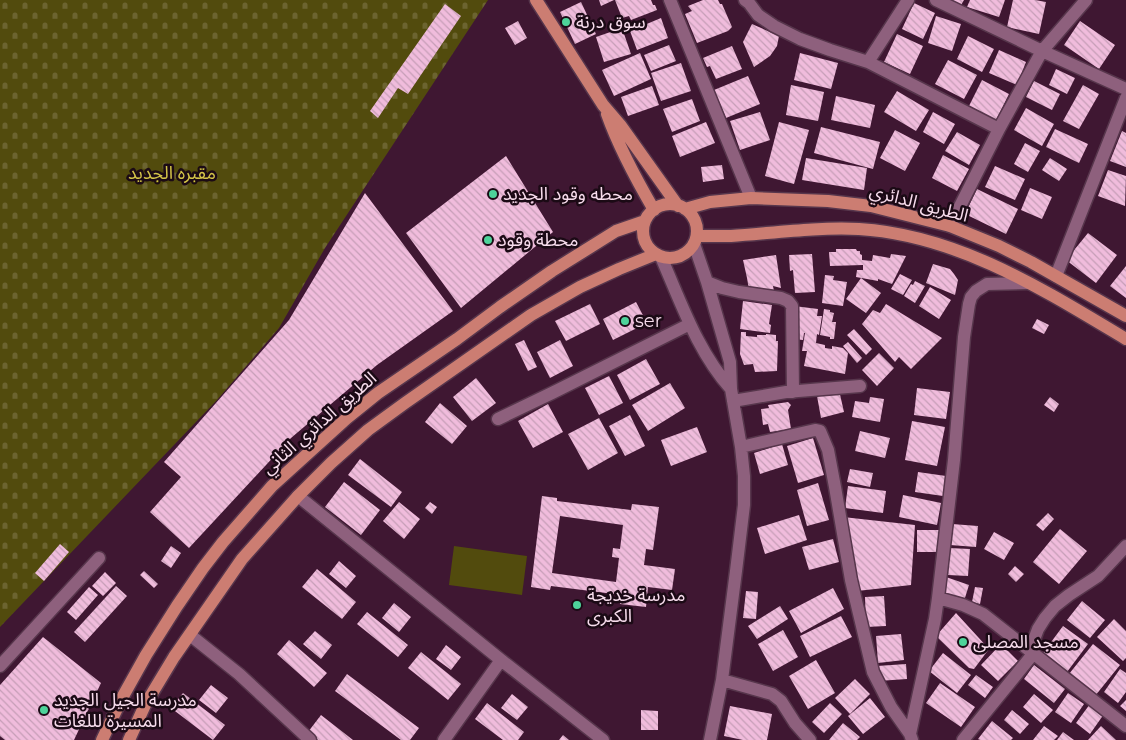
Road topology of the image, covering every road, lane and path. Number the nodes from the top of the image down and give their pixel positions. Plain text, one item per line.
1 (536, 0) edge
2 (670, 0) edge
3 (745, 0) edge
4 (908, 0) edge
5 (936, 0) edge
6 (1086, 0) edge
7 (1042, 51) junction
8 (868, 62) junction
9 (1126, 89) edge
10 (1126, 98) edge
11 (603, 105) junction
12 (999, 129) junction
13 (751, 198) junction
14 (682, 207) junction
15 (654, 210) junction
16 (645, 221) junction
17 (950, 226) junction
18 (695, 240) junction
19 (659, 256) junction
20 (1056, 276) junction
21 (707, 282) junction
22 (1027, 283) junction
23 (1126, 316) edge
24 (690, 324) junction
25 (1126, 339) edge
26 (860, 386) dead end
27 (793, 392) junction
28 (732, 395) junction
29 (498, 419) dead end
30 (741, 447) junction
31 (298, 496) junction
32 (1126, 546) edge
33 (99, 558) dead end
34 (938, 598) junction
35 (190, 635) junction
36 (1032, 654) junction
37 (501, 660) junction
38 (0, 666) edge
39 (722, 680) junction
40 (1126, 726) edge
41 (911, 737) edge
42 (102, 740) edge
43 (129, 740) edge
44 (310, 740) edge
45 (444, 740) edge
46 (603, 740) edge
47 (710, 740) edge
48 (810, 740) edge
49 (963, 740) edge

1 - 11 main road
2 - 13 street
3 - 8 street
4 - 8 street
5 - 7 street
6 - 7 street
7 - 9 street
7 - 12 street
8 - 12 street
10 - 20 street
11 - 14 main road
11 - 15 main road
12 - 17 street
13 - 14 main road, الطريق الدائري
13 - 17 main road, الطريق الدائري
14 - 15 main road
14 - 18 main road
15 - 16 main road
16 - 19 main road
16 - 42 main road, الطريق الدائري الثاني
17 - 20 main road, الطريق الدائري
18 - 19 main road
18 - 21 street
18 - 22 main road, الطريق الدائري
19 - 24 street
19 - 31 main road
20 - 23 main road, الطريق الدائري
21 - 27 street
21 - 28 street
22 - 25 main road, الطريق الدائري
22 - 34 street
24 - 28 street
24 - 29 street
26 - 27 street
27 - 28 street
28 - 30 street
30 - 39 street
30 - 41 street
31 - 35 main road
31 - 37 street
32 - 36 street
33 - 38 street
34 - 36 street
34 - 41 street
35 - 43 main road
35 - 44 street
36 - 40 street
36 - 49 street
37 - 45 street
37 - 46 street
39 - 47 street
39 - 48 street

